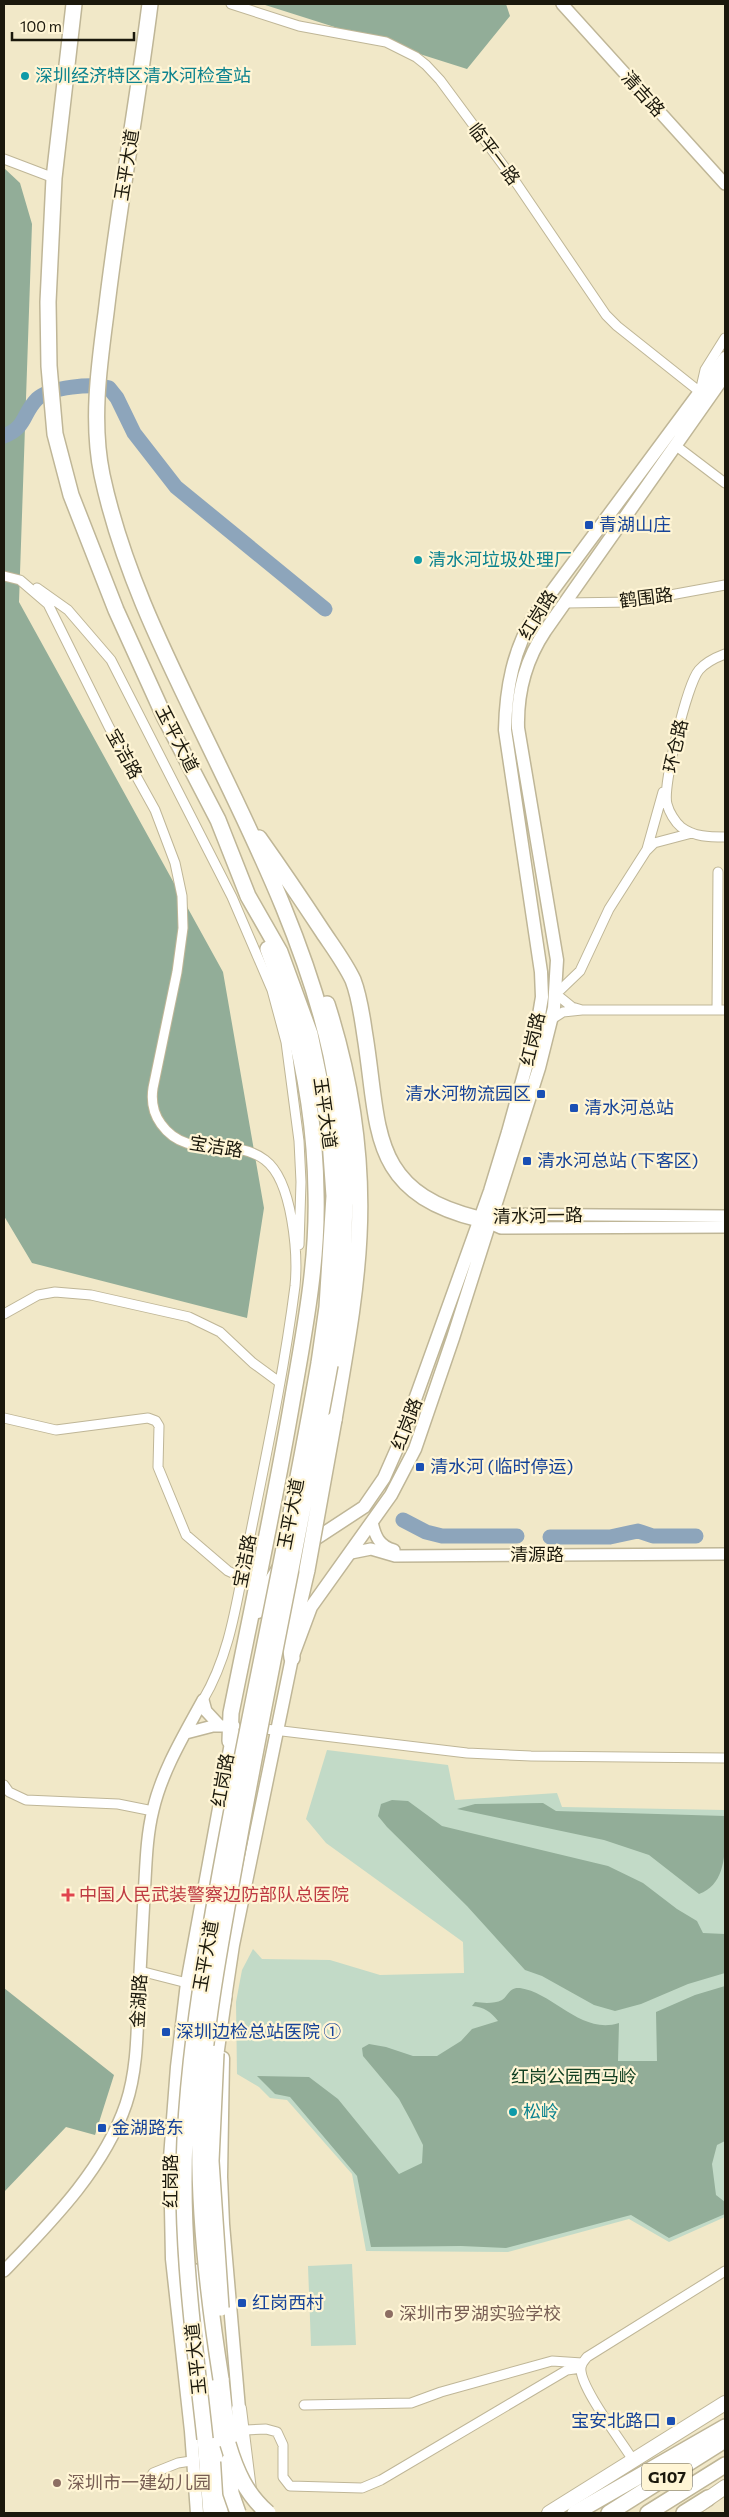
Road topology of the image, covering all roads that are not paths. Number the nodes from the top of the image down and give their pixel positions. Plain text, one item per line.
1 (74, 4) edge
2 (150, 4) edge
3 (231, 4) edge
4 (562, 4) edge
5 (4, 158) edge
6 (54, 178) junction
7 (725, 184) edge
8 (725, 338) edge
9 (725, 358) edge
10 (725, 375) edge
11 (700, 392) junction
12 (675, 445) junction
13 (725, 483) edge
14 (565, 574) junction
15 (4, 576) edge
16 (20, 580) junction
17 (725, 585) edge
18 (577, 586) junction
19 (566, 603) junction
20 (725, 654) edge
21 (219, 766) junction
22 (669, 770) junction
23 (692, 834) junction
24 (259, 836) junction
25 (725, 837) edge
26 (646, 851) junction
27 (718, 872) dead end
28 (248, 896) junction
29 (556, 994) junction
30 (582, 1010) junction
31 (721, 1010) edge
32 (552, 1019) junction
33 (725, 1216) edge
34 (487, 1219) junction
35 (725, 1227) edge
36 (297, 1268) junction
37 (4, 1314) edge
38 (324, 1364) junction
39 (279, 1382) junction
40 (4, 1418) edge
41 (372, 1522) junction
42 (725, 1549) edge
43 (351, 1553) junction
44 (725, 1554) edge
45 (241, 1577) junction
46 (292, 1658) junction
47 (204, 1700) junction
48 (228, 1726) junction
49 (277, 1730) junction
50 (186, 1732) junction
51 (230, 1741) joint
52 (725, 1758) edge
53 (4, 1785) edge
54 (153, 1810) junction
55 (140, 1971) junction
56 (187, 1983) junction
57 (224, 1996) junction
58 (226, 2258) junction
59 (172, 2259) junction
60 (199, 2270) junction
61 (4, 2271) edge
62 (725, 2271) edge
63 (581, 2365) junction
64 (222, 2379) junction
65 (725, 2403) edge
66 (304, 2405) dead end
67 (240, 2416) junction
68 (725, 2427) edge
69 (671, 2437) junction
70 (725, 2440) edge
71 (222, 2441) junction
72 (633, 2460) junction
73 (191, 2461) dead end
74 (725, 2465) edge
75 (152, 2473) dead end
76 (697, 2482) junction
77 (725, 2487) edge
78 (708, 2498) junction
79 (197, 2513) edge
80 (211, 2513) edge
81 (222, 2513) edge
82 (230, 2513) edge
83 (238, 2513) edge
84 (259, 2513) edge
85 (268, 2513) edge
86 (549, 2513) edge
87 (566, 2513) edge
88 (575, 2513) edge
89 (609, 2513) edge
90 (648, 2513) edge
91 (666, 2513) edge
92 (684, 2513) edge
93 (690, 2513) edge
94 (698, 2513) edge

1 - 6 highway
2 - 21 highway, 玉平大道
3 - 11 street, 临平一路
4 - 7 street, 清吉路
5 - 6 street
6 - 28 highway, 玉平大道
8 - 11 street
9 - 11 main road, 红岗路
10 - 12 main road, 红岗路
11 - 14 main road, 红岗路
12 - 13 street
12 - 18 main road, 红岗路
14 - 18 main road
14 - 34 main road, 红岗路
15 - 16 street, 宝洁路
16 - 36 street
16 - 36 street, 宝洁路
17 - 19 street, 鹤围路
18 - 19 main road, 红岗路
19 - 29 main road, 红岗路
20 - 22 street, 环仓路
21 - 24 highway
21 - 38 highway, 玉平大道
22 - 23 street, 环仓路
22 - 26 street
23 - 25 street
23 - 26 street
24 - 34 highway
24 - 46 highway, bridge
26 - 29 street
27 - 31 street
28 - 38 highway, 玉平大道
28 - 48 highway
29 - 30 street
29 - 32 main road, 红岗路
30 - 31 street
30 - 32 street
32 - 34 main road, 红岗路
33 - 34 street, 清水河一路
34 - 35 street, 清水河一路
34 - 41 main road, 红岗路
34 - 48 main road, 红岗路
36 - 39 street, 宝洁路
37 - 39 street
38 - 64 highway, 玉平大道, bridge
38 - 80 highway, 玉平大道, bridge
39 - 45 street, 宝洁路
40 - 45 street
41 - 42 street, 清源路
41 - 43 main road, 红岗路
43 - 44 street, 清源路
43 - 46 main road, 红岗路
45 - 47 street, 宝洁路
46 - 49 main road, 红岗路
47 - 48 street
47 - 50 street, 金湖路
48 - 49 street
48 - 50 street
48 - 51 highway
49 - 52 street
49 - 57 main road, 红岗路
50 - 54 street, 金湖路
51 - 56 main road, 红岗路
53 - 54 street
54 - 55 street, 金湖路
55 - 56 street
55 - 61 street, 金湖路
56 - 59 main road, 红岗路
57 - 58 main road, 红岗路
57 - 64 highway, bridge
58 - 60 main road
58 - 67 main road, 红岗路
59 - 60 main road
59 - 79 main road, 红岗路
60 - 71 main road
62 - 63 street
63 - 66 street
63 - 67 street
63 - 72 street
64 - 71 highway, 玉平大道
65 - 69 main road
67 - 82 main road, 红岗路
67 - 84 main road
68 - 88 highway
69 - 72 main road
69 - 87 main road
70 - 89 highway, G107
71 - 81 main road
71 - 83 highway, bridge
71 - 85 highway, bridge
72 - 86 main road
73 - 75 street
74 - 76 highway, G107
76 - 90 highway, G107
76 - 91 highway
77 - 78 main road
78 - 92 highway
78 - 93 main road
78 - 94 street

